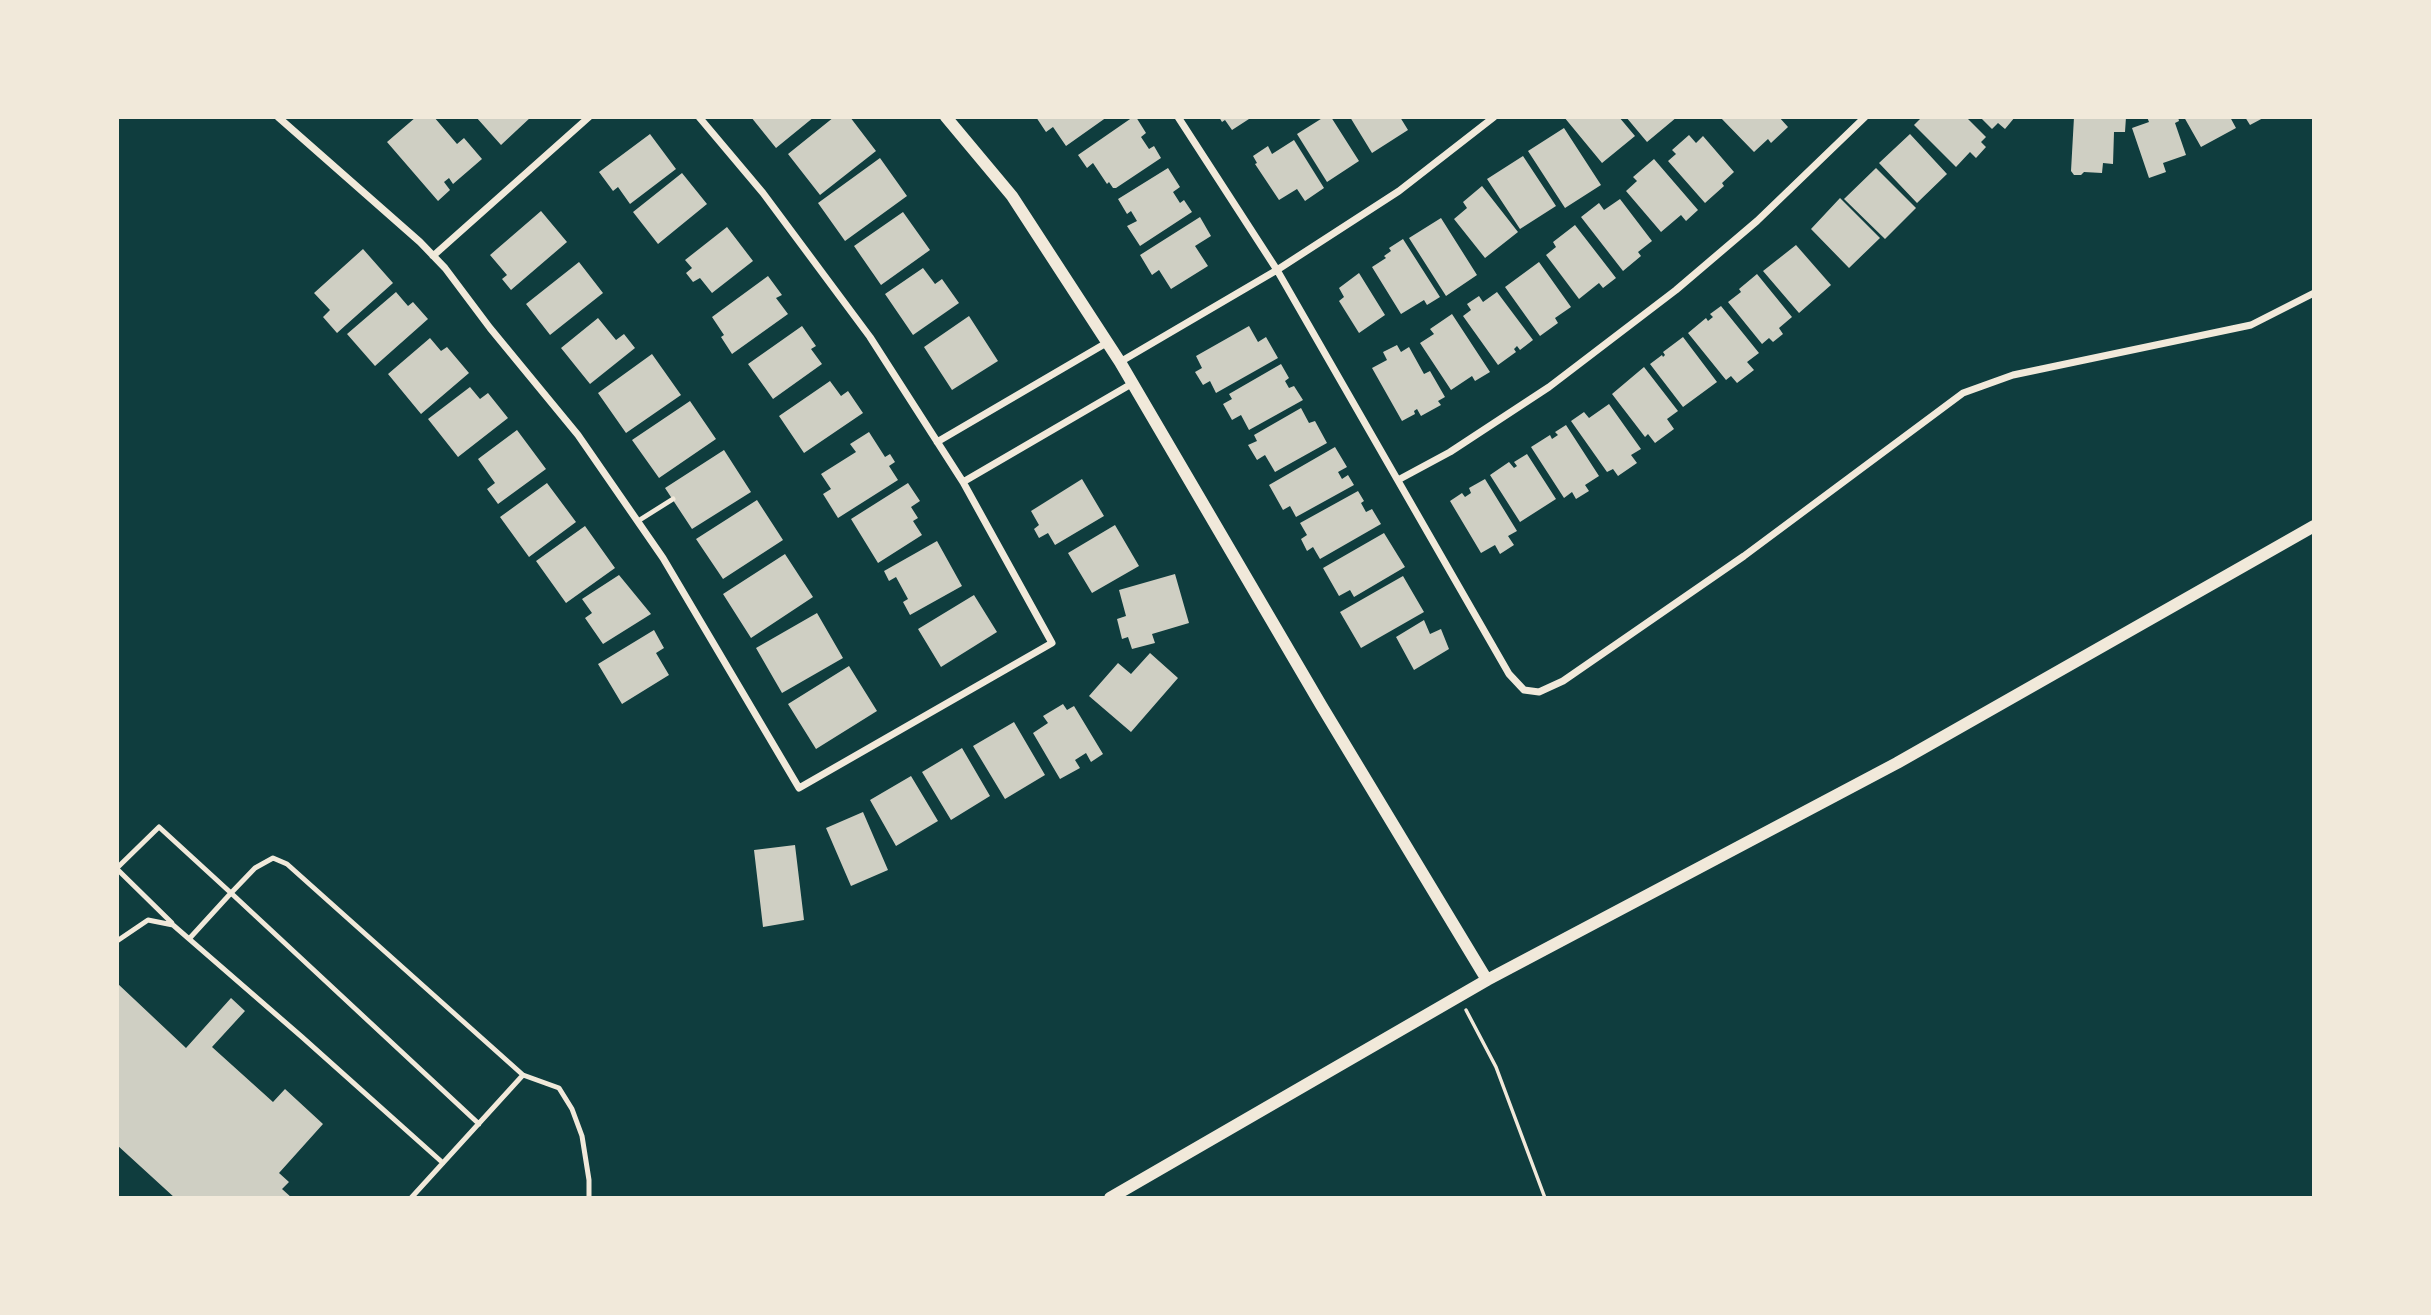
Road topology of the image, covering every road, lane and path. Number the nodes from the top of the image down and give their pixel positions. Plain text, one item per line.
1 (278, 117) edge
2 (589, 117) edge
3 (699, 117) edge
4 (946, 117) edge
5 (1178, 117) edge
6 (1494, 117) edge
7 (1865, 117) edge
8 (433, 256) junction
9 (1277, 270) junction
10 (2314, 293) edge
11 (1108, 342) junction
12 (1120, 362) junction
13 (1133, 383) junction
14 (937, 442) junction
15 (1398, 480) junction
16 (963, 482) junction
17 (673, 499) dead end
18 (638, 521) junction
19 (2314, 526) edge
20 (117, 868) edge
21 (231, 893) junction
22 (173, 925) junction
23 (190, 939) junction
24 (117, 941) edge
25 (1487, 980) junction
26 (1459, 996) junction
27 (523, 1075) junction
28 (478, 1124) junction
29 (443, 1163) junction
30 (411, 1198) edge
31 (590, 1198) edge
32 (1110, 1198) edge
33 (1545, 1198) edge

1 - 8 street
2 - 8 street
3 - 14 street
4 - 11 street
5 - 9 street
6 - 9 street
7 - 15 street
8 - 18 street
9 - 12 street
9 - 15 street
10 - 15 street
11 - 12 street
11 - 14 street
12 - 13 street
13 - 16 street
13 - 25 street
14 - 16 street
16 - 18 street
17 - 18 lane
19 - 25 street
20 - 21 lane
20 - 22 lane
21 - 23 lane
21 - 27 lane
21 - 28 lane
22 - 23 lane
22 - 24 lane
23 - 29 lane
25 - 26 street
26 - 32 street
26 - 33 path
27 - 28 lane
27 - 31 lane
28 - 29 lane
29 - 30 lane

